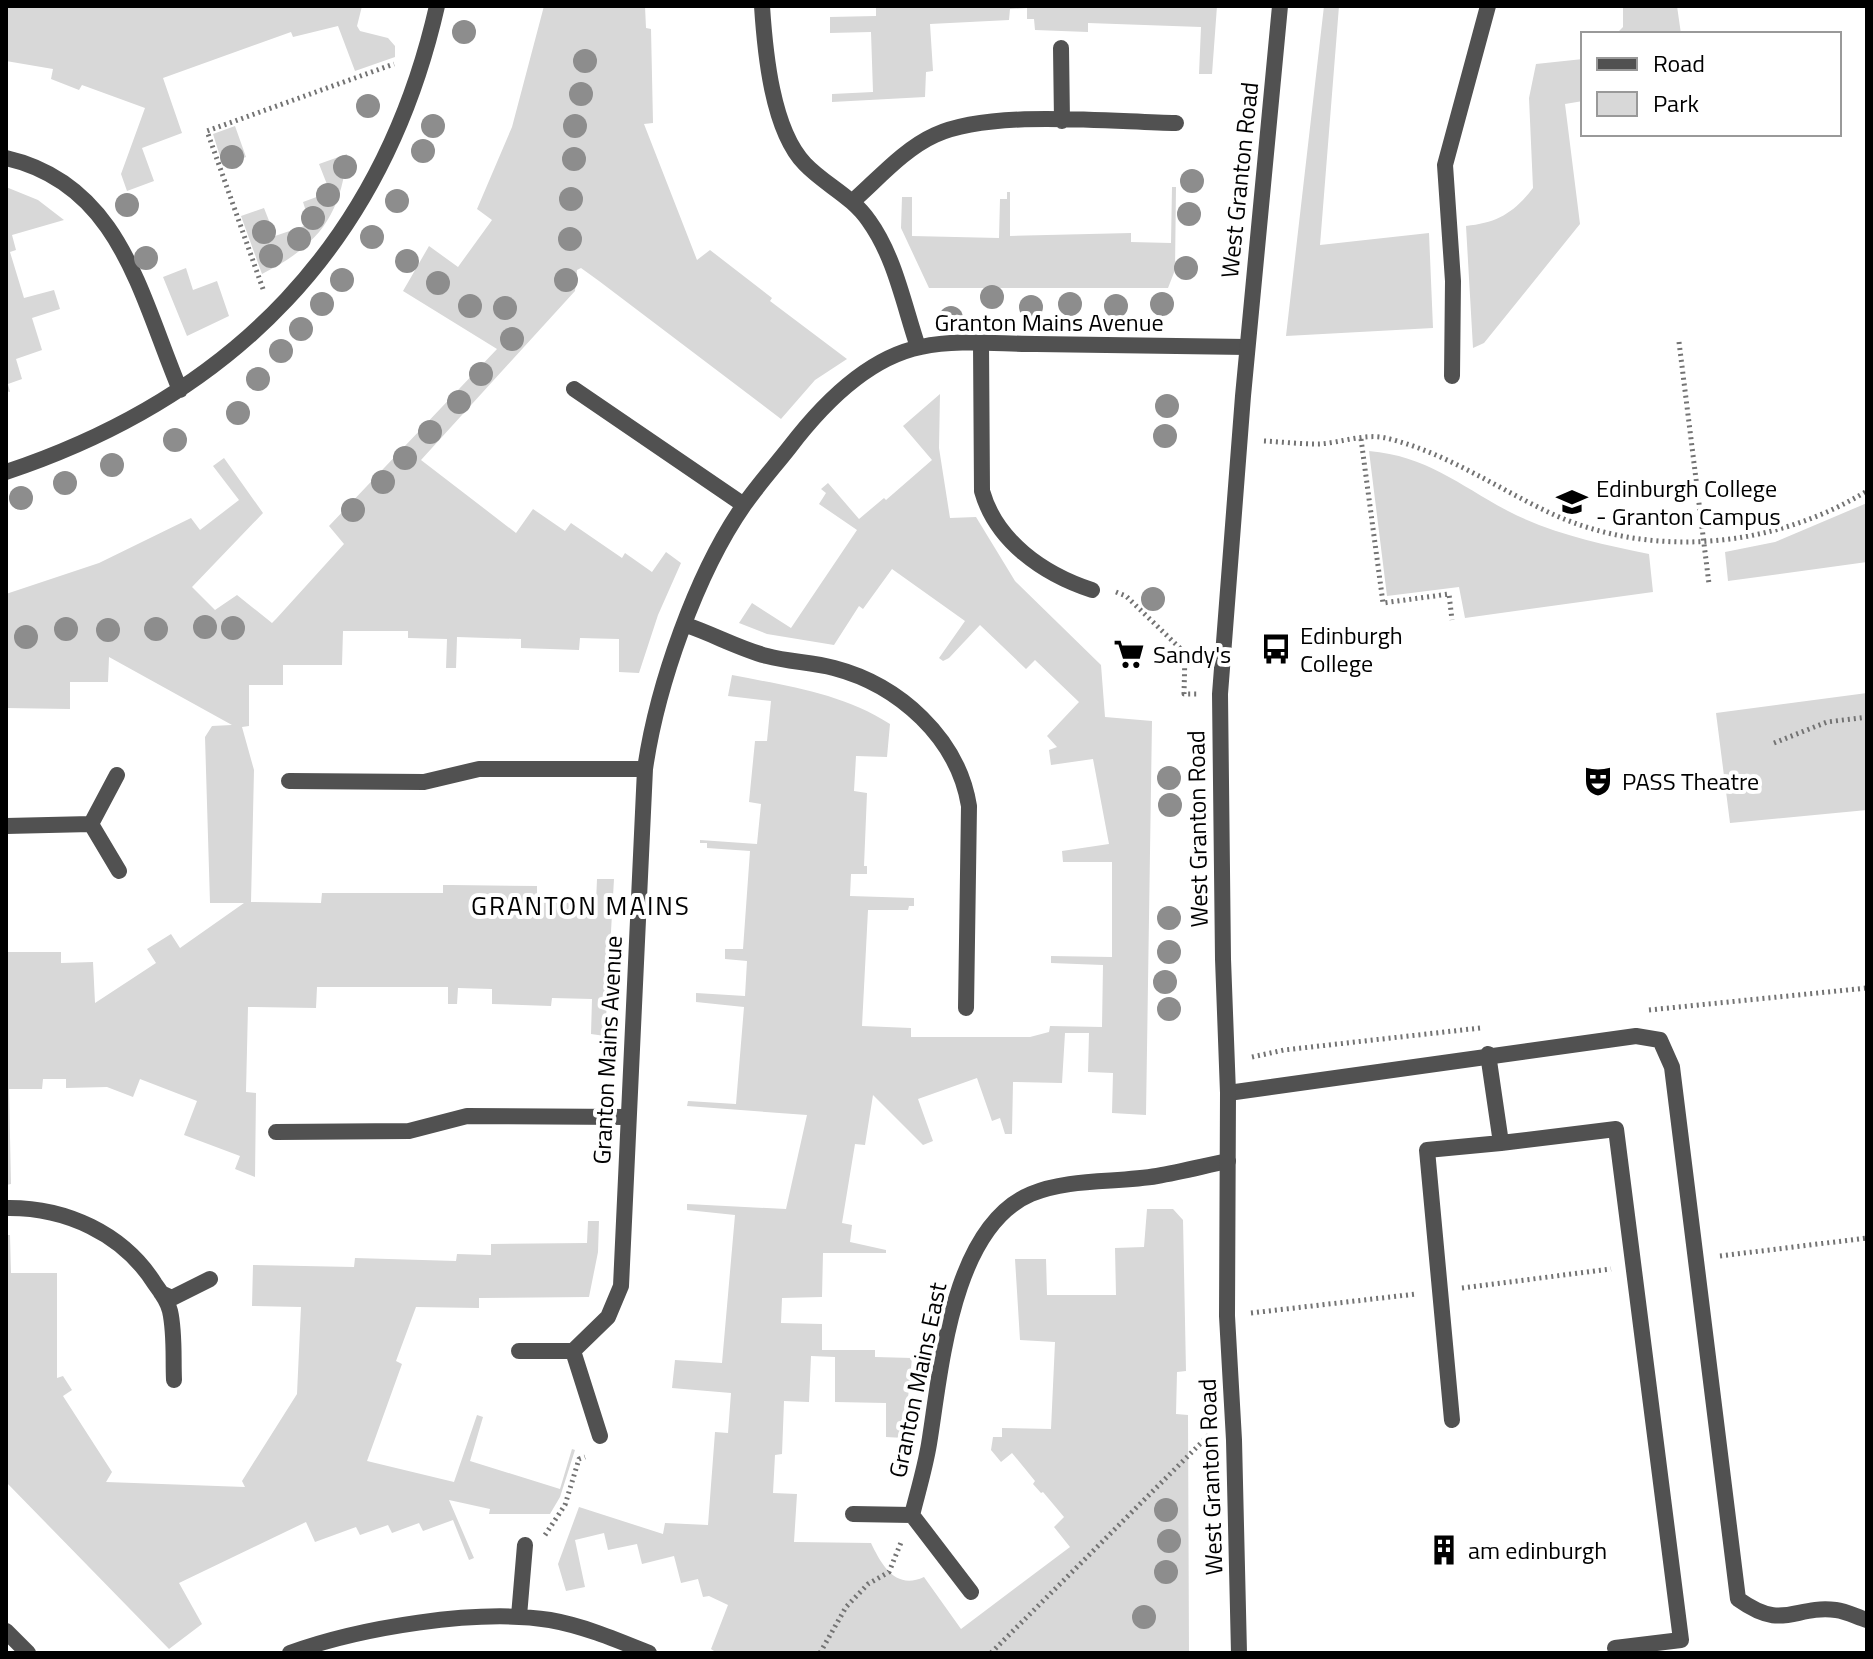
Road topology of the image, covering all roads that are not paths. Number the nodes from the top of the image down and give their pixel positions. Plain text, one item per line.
1 (437, 6) edge
2 (762, 6) edge
3 (1280, 6) edge
4 (1488, 6) edge
5 (1061, 48) dead end
6 (1062, 121) junction
7 (1176, 123) dead end
8 (6, 158) edge
9 (853, 201) junction
10 (981, 344) junction
11 (918, 347) junction
12 (1247, 347) junction
13 (1452, 376) dead end
14 (574, 389) dead end
15 (180, 390) junction
16 (6, 472) edge
17 (744, 505) junction
18 (1092, 590) road end
19 (686, 625) junction
20 (645, 769) junction
21 (117, 775) dead end
22 (289, 781) dead end
23 (91, 824) junction
24 (6, 826) edge
25 (119, 871) dead end
26 (966, 1008) dead end
27 (1488, 1054) junction
28 (1228, 1093) junction
29 (627, 1117) junction
30 (276, 1132) dead end
31 (1501, 1143) junction
32 (1228, 1161) junction
33 (6, 1208) edge
34 (210, 1279) dead end
35 (161, 1293) junction
36 (519, 1351) dead end
37 (573, 1351) junction
38 (174, 1380) dead end
39 (1452, 1420) dead end
40 (600, 1436) road end
41 (853, 1514) dead end
42 (912, 1515) junction
43 (525, 1545) road end
44 (971, 1592) dead end
45 (519, 1616) junction
46 (1867, 1620) edge
47 (6, 1631) edge
48 (1615, 1648) dead end
49 (28, 1653) edge
50 (290, 1653) edge
51 (649, 1653) edge
52 (1239, 1653) edge

1 - 15 street
2 - 9 street
3 - 12 street, West Granton Road
4 - 13 street
5 - 6 street
6 - 7 street
6 - 9 street
8 - 15 street
9 - 11 street
10 - 11 street, Granton Mains Avenue
10 - 12 street, Granton Mains Avenue
10 - 18 street
11 - 17 street, Granton Mains Avenue
12 - 28 street, West Granton Road
14 - 17 street
15 - 16 street
17 - 19 street, Granton Mains Avenue
19 - 20 street, Granton Mains Avenue
19 - 26 street
20 - 22 street
20 - 29 street, Granton Mains Avenue
21 - 23 street
23 - 24 street
23 - 25 street
27 - 28 street
27 - 31 street
27 - 46 street
28 - 32 street, West Granton Road
29 - 30 street
29 - 37 street, Granton Mains Avenue
31 - 39 street
31 - 48 street
32 - 42 street, Granton Mains East
32 - 52 street, West Granton Road
33 - 35 street
34 - 35 street
35 - 38 street
36 - 37 street
37 - 40 street
41 - 42 street, Granton Mains East
42 - 44 street, Granton Mains East
43 - 45 street
45 - 50 street
45 - 51 street
47 - 49 street

